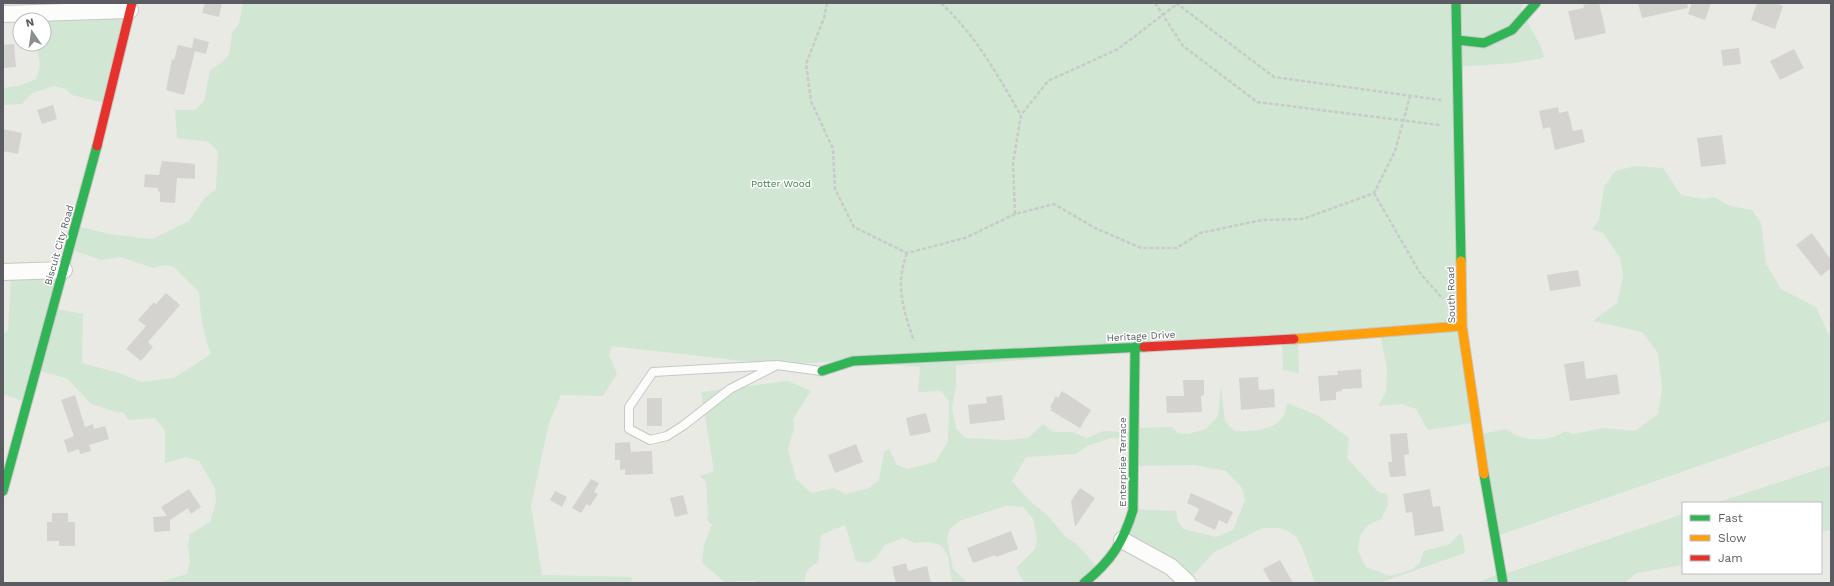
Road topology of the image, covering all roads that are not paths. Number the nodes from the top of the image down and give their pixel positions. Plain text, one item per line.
1 (1456, 3) edge
2 (1536, 3) edge
3 (131, 6) edge
4 (3, 14) edge
5 (1457, 40) junction
6 (64, 270) junction
7 (3, 272) edge
8 (1462, 326) junction
9 (1134, 347) junction
10 (777, 365) junction
11 (822, 371) joint
12 (3, 491) edge
13 (1122, 540) junction
14 (1084, 583) edge
15 (1188, 583) edge
16 (1503, 583) edge

1 - 5 street, South Road
2 - 5 street
3 - 4 street
3 - 6 street, Biscuit City Road
5 - 8 street, South Road
6 - 7 street
6 - 12 street, Biscuit City Road
8 - 9 street, Heritage Drive
8 - 16 street, South Road
9 - 11 street, Heritage Drive
9 - 13 street, Enterprise Terrace
10 - 10 lane
10 - 11 lane
13 - 14 street, Enterprise Terrace
13 - 15 street

